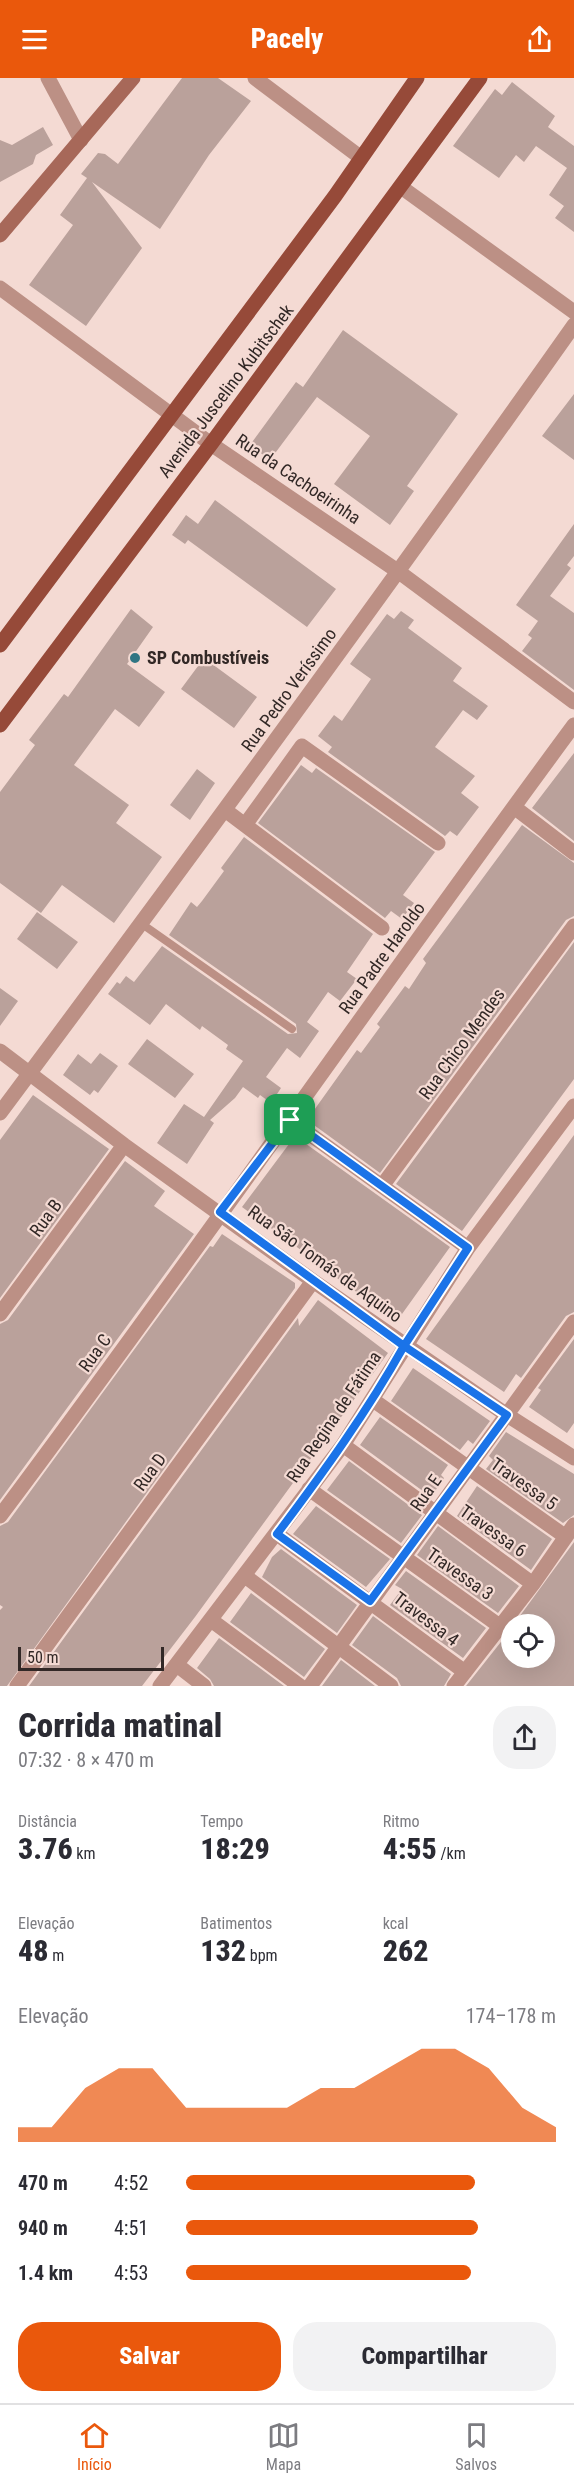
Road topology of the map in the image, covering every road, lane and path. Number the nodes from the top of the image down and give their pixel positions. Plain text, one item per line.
1 (48, 78) edge
2 (133, 78) edge
3 (255, 78) edge
4 (417, 78) edge
5 (480, 78) edge
6 (81, 140) junction
7 (360, 157) junction
8 (401, 187) junction
9 (0, 235) edge
10 (0, 288) edge
11 (574, 312) edge
12 (574, 326) edge
13 (172, 413) junction
14 (212, 444) junction
15 (399, 572) junction
16 (0, 645) edge
17 (574, 702) edge
18 (0, 725) edge
19 (574, 726) edge
20 (514, 807) junction
21 (225, 810) junction
22 (245, 825) junction
23 (438, 843) dead end
24 (574, 853) edge
25 (142, 924) junction
26 (574, 926) edge
27 (382, 928) dead end
28 (292, 1029) dead end
29 (0, 1051) edge
30 (30, 1073) junction
31 (574, 1106) edge
32 (0, 1113) edge
33 (290, 1120) junction
34 (124, 1145) junction
35 (382, 1186) junction
36 (220, 1212) junction
37 (468, 1248) junction
38 (313, 1281) junction
39 (0, 1314) edge
40 (574, 1322) edge
41 (404, 1346) junction
42 (373, 1400) junction
43 (507, 1415) junction
44 (343, 1445) junction
45 (574, 1458) edge
46 (467, 1468) junction
47 (309, 1489) junction
48 (435, 1514) junction
49 (0, 1516) edge
50 (570, 1531) edge
51 (277, 1534) junction
52 (404, 1558) junction
53 (245, 1576) junction
54 (534, 1584) junction
55 (370, 1601) junction
56 (511, 1614) edge
57 (212, 1620) junction
58 (501, 1627) joint
59 (338, 1647) junction
60 (177, 1665) junction
61 (465, 1672) junction
62 (17, 1686) edge
63 (160, 1686) edge
64 (204, 1686) edge
65 (300, 1686) edge
66 (310, 1686) edge
67 (391, 1686) edge
68 (454, 1686) edge

1 - 6 street
2 - 6 street
3 - 7 street
4 - 7 main road, Avenida Juscelino Kubitschek
5 - 8 main road, Avenida Juscelino Kubitschek
6 - 9 street
7 - 13 main road, Avenida Juscelino Kubitschek
8 - 11 street
8 - 14 main road, Avenida Juscelino Kubitschek
10 - 13 street, Rua da Cachoeirinha
12 - 15 street, Rua Pedro Veríssimo
13 - 14 street, Rua da Cachoeirinha
13 - 16 main road, Avenida Juscelino Kubitschek
14 - 15 street, Rua da Cachoeirinha
14 - 18 main road, Avenida Juscelino Kubitschek
15 - 17 street, Rua da Cachoeirinha
15 - 21 street, Rua Pedro Veríssimo
19 - 20 street, Rua Padre Haroldo
20 - 24 street
20 - 33 street, Rua Padre Haroldo
21 - 22 street
21 - 25 street, Rua Pedro Veríssimo
22 - 23 street
22 - 27 street
25 - 28 lane
25 - 30 street, Rua Pedro Veríssimo
26 - 35 street, Rua Chico Mendes
29 - 30 street, Rua São Tomás de Aquino
30 - 32 street, Rua Pedro Veríssimo
30 - 34 street, Rua São Tomás de Aquino
31 - 37 street, Rua Regina de Fátima
33 - 35 street
33 - 36 street, Rua Padre Haroldo
34 - 36 street, Rua São Tomás de Aquino
34 - 39 street, Rua B
35 - 37 street
36 - 38 street, Rua São Tomás de Aquino
36 - 49 street, Rua C
37 - 41 street, Rua Regina de Fátima
38 - 41 street, Rua São Tomás de Aquino
38 - 62 street, Rua D
40 - 43 street, Rua E
41 - 42 street, Rua Regina de Fátima
41 - 43 street, Rua São Tomás de Aquino
42 - 44 street, Rua Regina de Fátima
42 - 46 street, Travessa 5
43 - 45 street, Rua São Tomás de Aquino
43 - 46 street, Rua E
44 - 47 street, Rua Regina de Fátima
44 - 48 street, Travessa 6
46 - 48 street, Rua E
46 - 50 street, Travessa 5
47 - 51 street, Rua Regina de Fátima
47 - 52 street, Travessa 3
48 - 52 street, Rua E
48 - 54 street, Travessa 6
50 - 54 street
51 - 53 street, Rua Regina de Fátima
51 - 55 street, Travessa 4
52 - 55 street, Rua E
52 - 58 street, Travessa 3
53 - 57 street, Rua Regina de Fátima
53 - 59 street
54 - 56 street
55 - 59 street, Rua E
55 - 61 street, Travessa 4
57 - 60 street, Rua Regina de Fátima
57 - 65 street
58 - 61 street
59 - 66 street, Rua E
59 - 67 street
60 - 63 street, Rua Regina de Fátima
60 - 64 street
61 - 68 street

